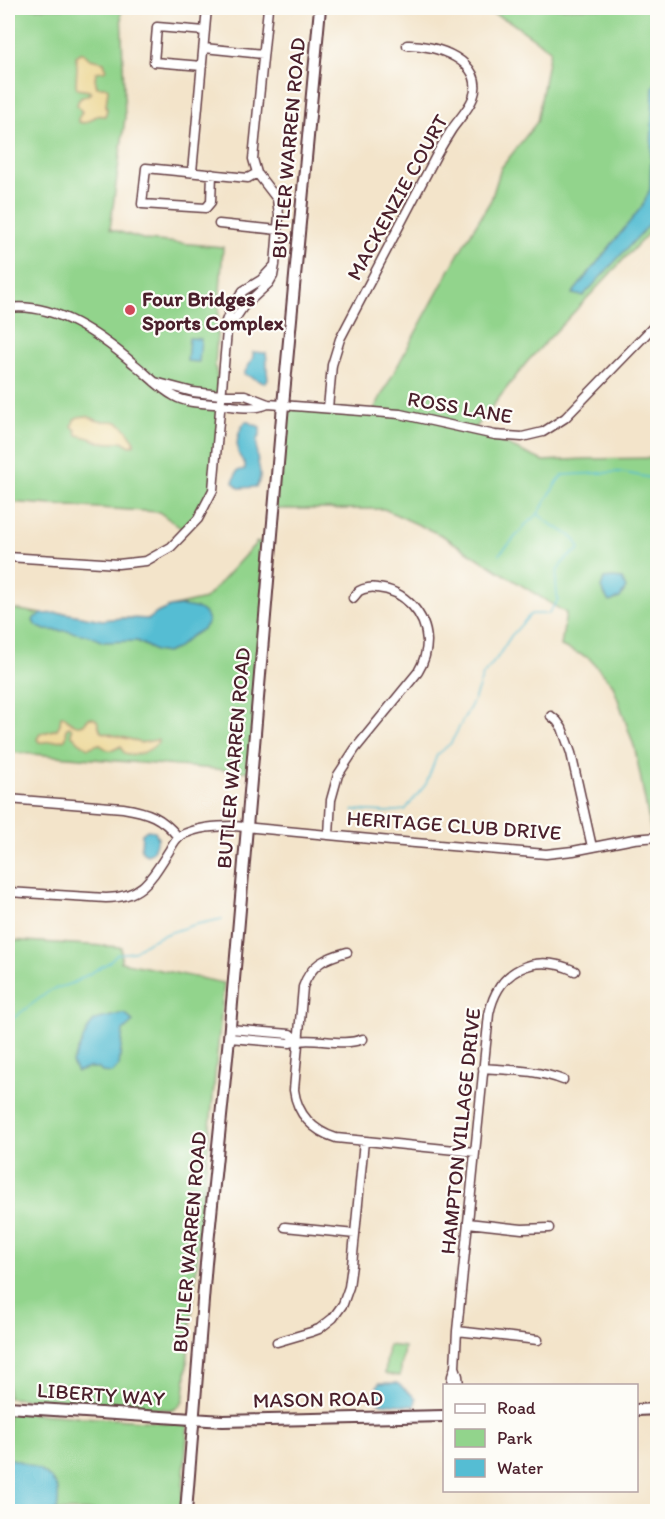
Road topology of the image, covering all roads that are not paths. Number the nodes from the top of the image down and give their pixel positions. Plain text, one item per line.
1 (207, 8) edge
2 (268, 8) edge
3 (320, 8) edge
4 (205, 31) junction
5 (407, 45) dead end
6 (204, 48) junction
7 (263, 54) junction
8 (202, 66) junction
9 (192, 172) junction
10 (257, 173) junction
11 (212, 174) junction
12 (219, 224) dead end
13 (278, 230) junction
14 (10, 306) edge
15 (657, 322) edge
16 (221, 400) junction
17 (283, 405) junction
18 (328, 408) junction
19 (8, 557) edge
20 (353, 598) dead end
21 (550, 716) dead end
22 (8, 799) edge
23 (247, 828) junction
24 (328, 835) junction
25 (178, 837) junction
26 (657, 837) edge
27 (592, 847) junction
28 (8, 892) edge
29 (347, 952) dead end
30 (575, 971) dead end
31 (229, 1034) junction
32 (363, 1039) dead end
33 (297, 1040) junction
34 (483, 1068) junction
35 (563, 1080) dead end
36 (364, 1141) junction
37 (475, 1152) junction
38 (468, 1223) junction
39 (285, 1227) dead end
40 (549, 1228) dead end
41 (355, 1234) junction
42 (457, 1331) junction
43 (538, 1340) dead end
44 (277, 1342) dead end
45 (455, 1367) junction
46 (451, 1384) edge
47 (459, 1384) edge
48 (8, 1407) edge
49 (657, 1409) edge
50 (638, 1410) edge
51 (443, 1416) edge
52 (193, 1419) junction
53 (186, 1512) edge

1 - 4 street
2 - 7 street
3 - 17 main road, BUTLER WARREN ROAD
4 - 6 street
4 - 8 street
5 - 18 street, MACKENZIE COURT
6 - 7 street
6 - 8 street
7 - 10 street
8 - 9 street
9 - 11 street
9 - 11 street
10 - 11 street
10 - 13 street
12 - 13 street
13 - 16 street
14 - 16 street, ROSS LANE
15 - 18 street, ROSS LANE
16 - 17 street, ROSS LANE
16 - 19 street
17 - 18 street, ROSS LANE
17 - 23 main road, BUTLER WARREN ROAD
20 - 24 street
21 - 27 street
22 - 25 street
23 - 24 street, HERITAGE CLUB DRIVE
23 - 25 street, HERITAGE CLUB DRIVE
23 - 31 main road, BUTLER WARREN ROAD
24 - 27 street, HERITAGE CLUB DRIVE
25 - 28 street
26 - 27 street, HERITAGE CLUB DRIVE
29 - 33 street
30 - 34 street, HAMPTON VILLAGE DRIVE
31 - 33 street
31 - 52 main road, BUTLER WARREN ROAD
32 - 33 street
33 - 36 street
34 - 35 street
34 - 37 street, HAMPTON VILLAGE DRIVE
36 - 37 street
36 - 41 street
37 - 38 street, HAMPTON VILLAGE DRIVE
38 - 40 street
38 - 42 street, HAMPTON VILLAGE DRIVE
39 - 41 street
41 - 44 street
42 - 43 street
42 - 45 street, HAMPTON VILLAGE DRIVE
45 - 46 street, HAMPTON VILLAGE DRIVE
45 - 47 street, HAMPTON VILLAGE DRIVE
48 - 52 main road, LIBERTY WAY
49 - 50 main road
51 - 52 main road, MASON ROAD
52 - 53 main road, BUTLER WARREN ROAD

